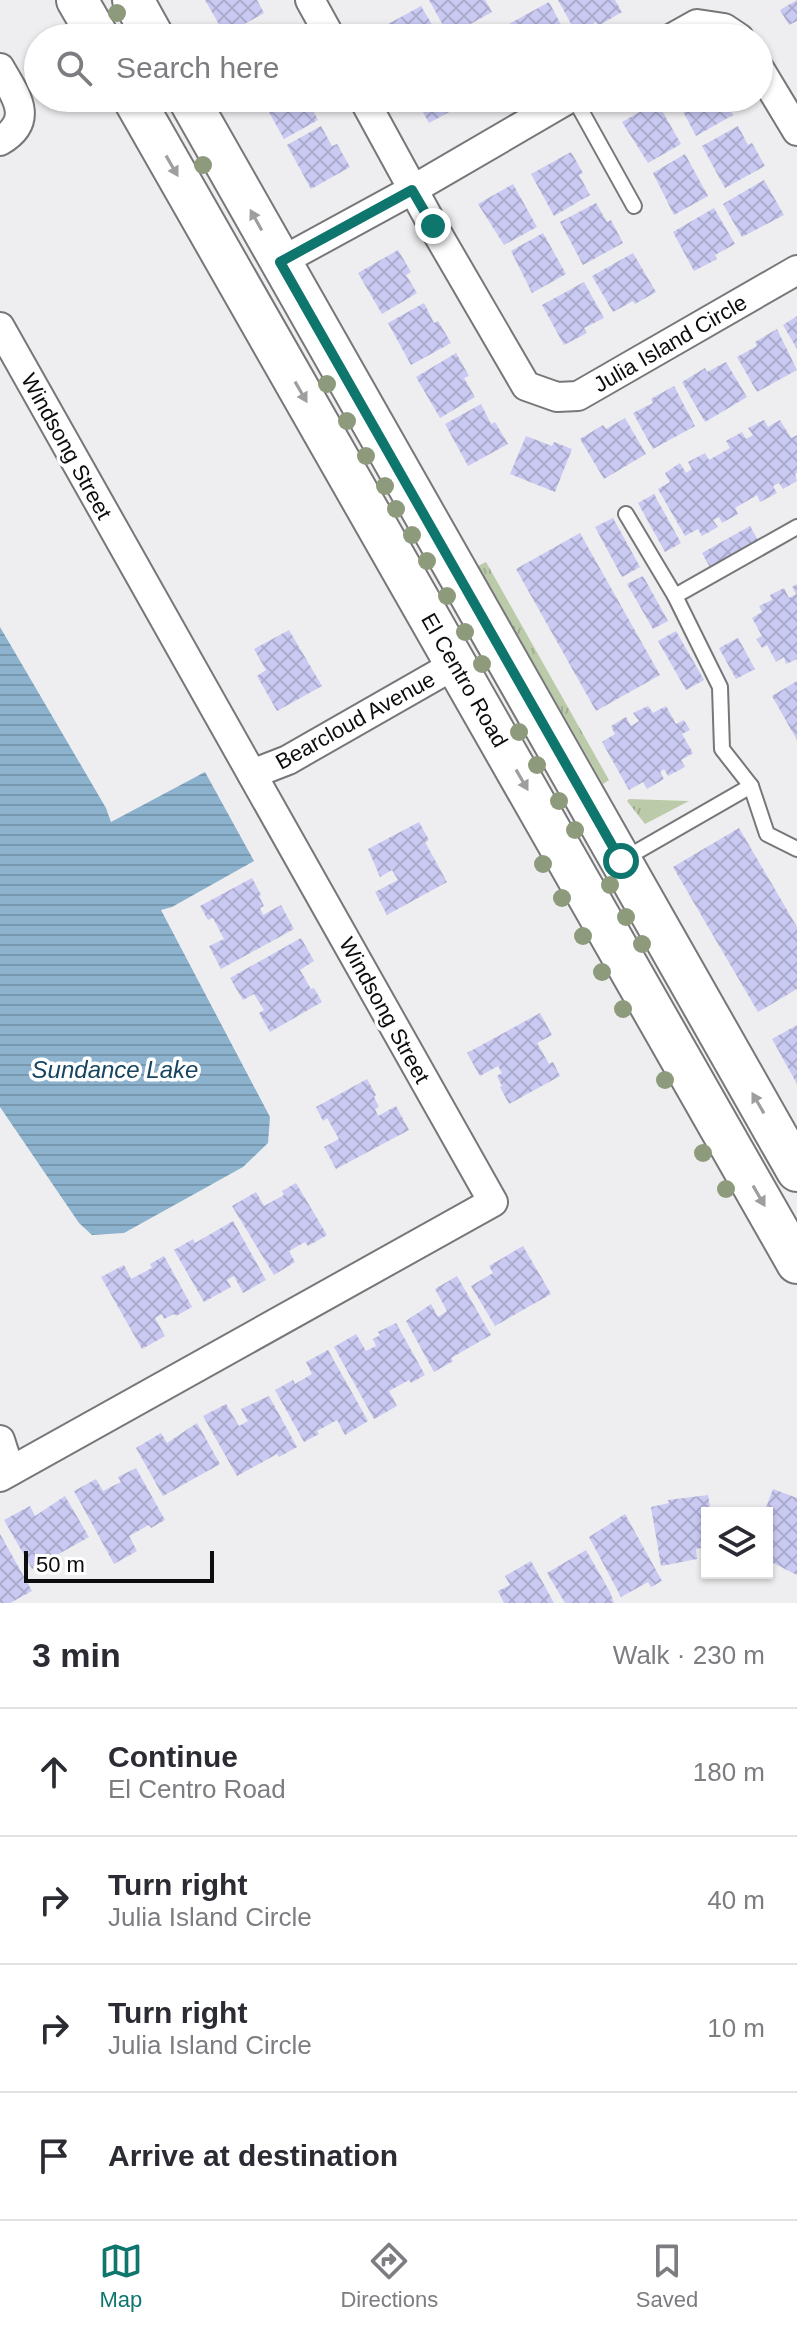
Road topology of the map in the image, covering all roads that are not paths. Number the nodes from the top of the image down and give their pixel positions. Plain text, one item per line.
1 (77, 0) edge
2 (133, 0) edge
3 (313, 1) edge
4 (91, 24) edge
5 (146, 24) edge
6 (324, 24) edge
7 (0, 68) edge
8 (773, 91) edge
9 (141, 112) edge
10 (196, 112) edge
11 (370, 112) edge
12 (548, 112) edge
13 (580, 112) edge
14 (797, 131) edge
15 (0, 141) edge
16 (412, 190) junction
17 (634, 206) dead end
18 (280, 262) junction
19 (797, 270) edge
20 (0, 327) edge
21 (626, 514) dead end
22 (797, 527) edge
23 (675, 596) junction
24 (456, 664) junction
25 (252, 774) junction
26 (751, 786) junction
27 (797, 849) edge
28 (621, 861) junction
29 (797, 1171) edge
30 (797, 1263) edge
31 (0, 1440) edge
32 (5, 1474) edge

1 - 4 main road
2 - 5 main road
3 - 6 street
7 - 15 street
8 - 14 street
9 -> 24 main road, El Centro Road
18 -> 10 main road, El Centro Road
11 - 16 street, Julia Island Circle
12 - 16 street
13 - 17 lane
16 - 18 street
16 - 19 street, Julia Island Circle
18 - 28 main road, El Centro Road
20 - 25 street, Windsong Street
21 - 23 lane
22 - 23 lane
23 - 26 lane
24 - 25 street, Bearcloud Avenue
24 -> 30 main road, El Centro Road
25 - 32 street, Windsong Street
26 - 27 lane
26 - 28 lane
29 -> 28 main road, El Centro Road
31 - 32 street

